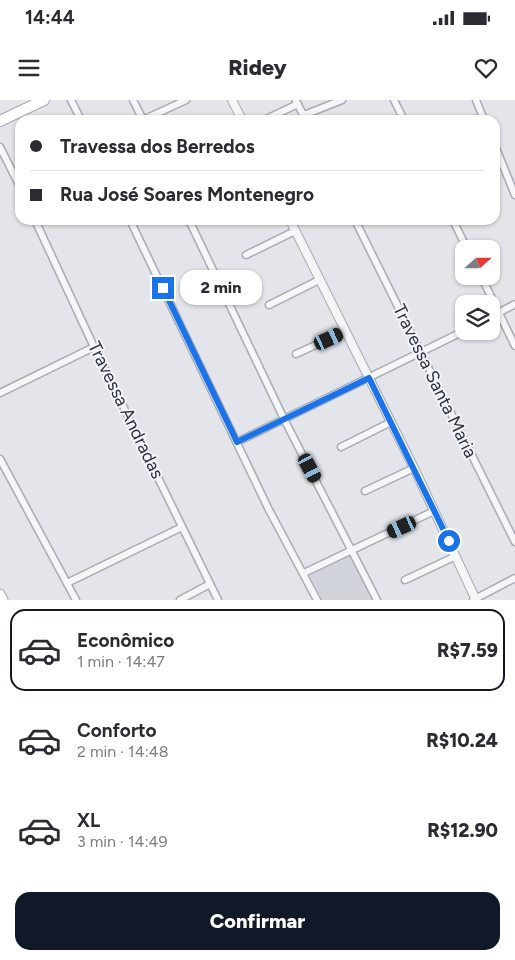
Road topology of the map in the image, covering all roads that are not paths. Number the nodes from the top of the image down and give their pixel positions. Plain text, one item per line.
1 (44, 100) edge
2 (71, 100) edge
3 (134, 100) edge
4 (186, 100) edge
5 (232, 100) edge
6 (342, 100) edge
7 (394, 100) edge
8 (476, 100) edge
9 (297, 102) edge
10 (78, 115) edge
11 (141, 115) edge
12 (154, 115) edge
13 (240, 115) edge
14 (273, 115) edge
15 (304, 115) edge
16 (311, 115) edge
17 (402, 115) edge
18 (482, 115) edge
19 (0, 121) edge
20 (0, 147) edge
21 (500, 158) edge
22 (15, 177) edge
23 (515, 195) edge
24 (37, 225) edge
25 (132, 225) edge
26 (191, 225) edge
27 (292, 225) edge
28 (358, 225) edge
29 (455, 225) edge
30 (295, 231) junction
31 (463, 240) edge
32 (246, 255) dead end
33 (319, 280) junction
34 (269, 304) dead end
35 (515, 304) edge
36 (500, 312) edge
37 (500, 315) edge
38 (346, 331) junction
39 (455, 335) edge
40 (515, 346) edge
41 (94, 347) junction
42 (421, 352) junction
43 (296, 354) dead end
44 (369, 378) junction
45 (0, 393) edge
46 (284, 419) junction
47 (391, 422) junction
48 (237, 442) junction
49 (341, 447) dead end
50 (0, 458) edge
51 (414, 468) junction
52 (365, 491) dead end
53 (434, 511) junction
54 (182, 527) junction
55 (515, 542) edge
56 (353, 549) junction
57 (456, 556) junction
58 (304, 573) junction
59 (515, 578) edge
60 (405, 580) dead end
61 (67, 583) junction
62 (210, 584) junction
63 (0, 594) edge
64 (475, 599) edge
65 (3, 600) edge
66 (76, 600) edge
67 (180, 600) edge
68 (218, 600) edge
69 (317, 600) edge
70 (377, 600) edge

1 - 19 main road
2 - 10 street
3 - 11 street
4 - 12 street
5 - 13 street
6 - 16 street
7 - 17 street
8 - 18 street
9 - 14 street
9 - 15 street
20 - 22 street
21 - 23 street
24 - 41 street, Travessa Andradas
25 - 48 street
26 - 46 street
27 - 30 street
28 - 42 street, Travessa Santa Maria
29 - 31 street
30 - 32 street
30 - 33 street
33 - 34 street
33 - 38 street
35 - 36 street
37 - 40 street
38 - 43 street
38 - 44 street
39 - 42 street
41 - 45 street
41 - 54 street, Travessa Andradas
42 - 44 street
42 - 55 street, Travessa Santa Maria
44 - 46 street
44 - 47 street
46 - 48 street
46 - 56 street
47 - 49 street
47 - 51 street
48 - 58 street
50 - 61 street
51 - 52 street
51 - 53 street
53 - 56 street
53 - 57 street
54 - 61 street
54 - 62 street, Travessa Andradas
56 - 58 street
56 - 70 street
57 - 60 street
57 - 64 street
58 - 69 street
59 - 64 street
61 - 66 street
62 - 67 street
62 - 68 street, Travessa Andradas
63 - 65 main road

